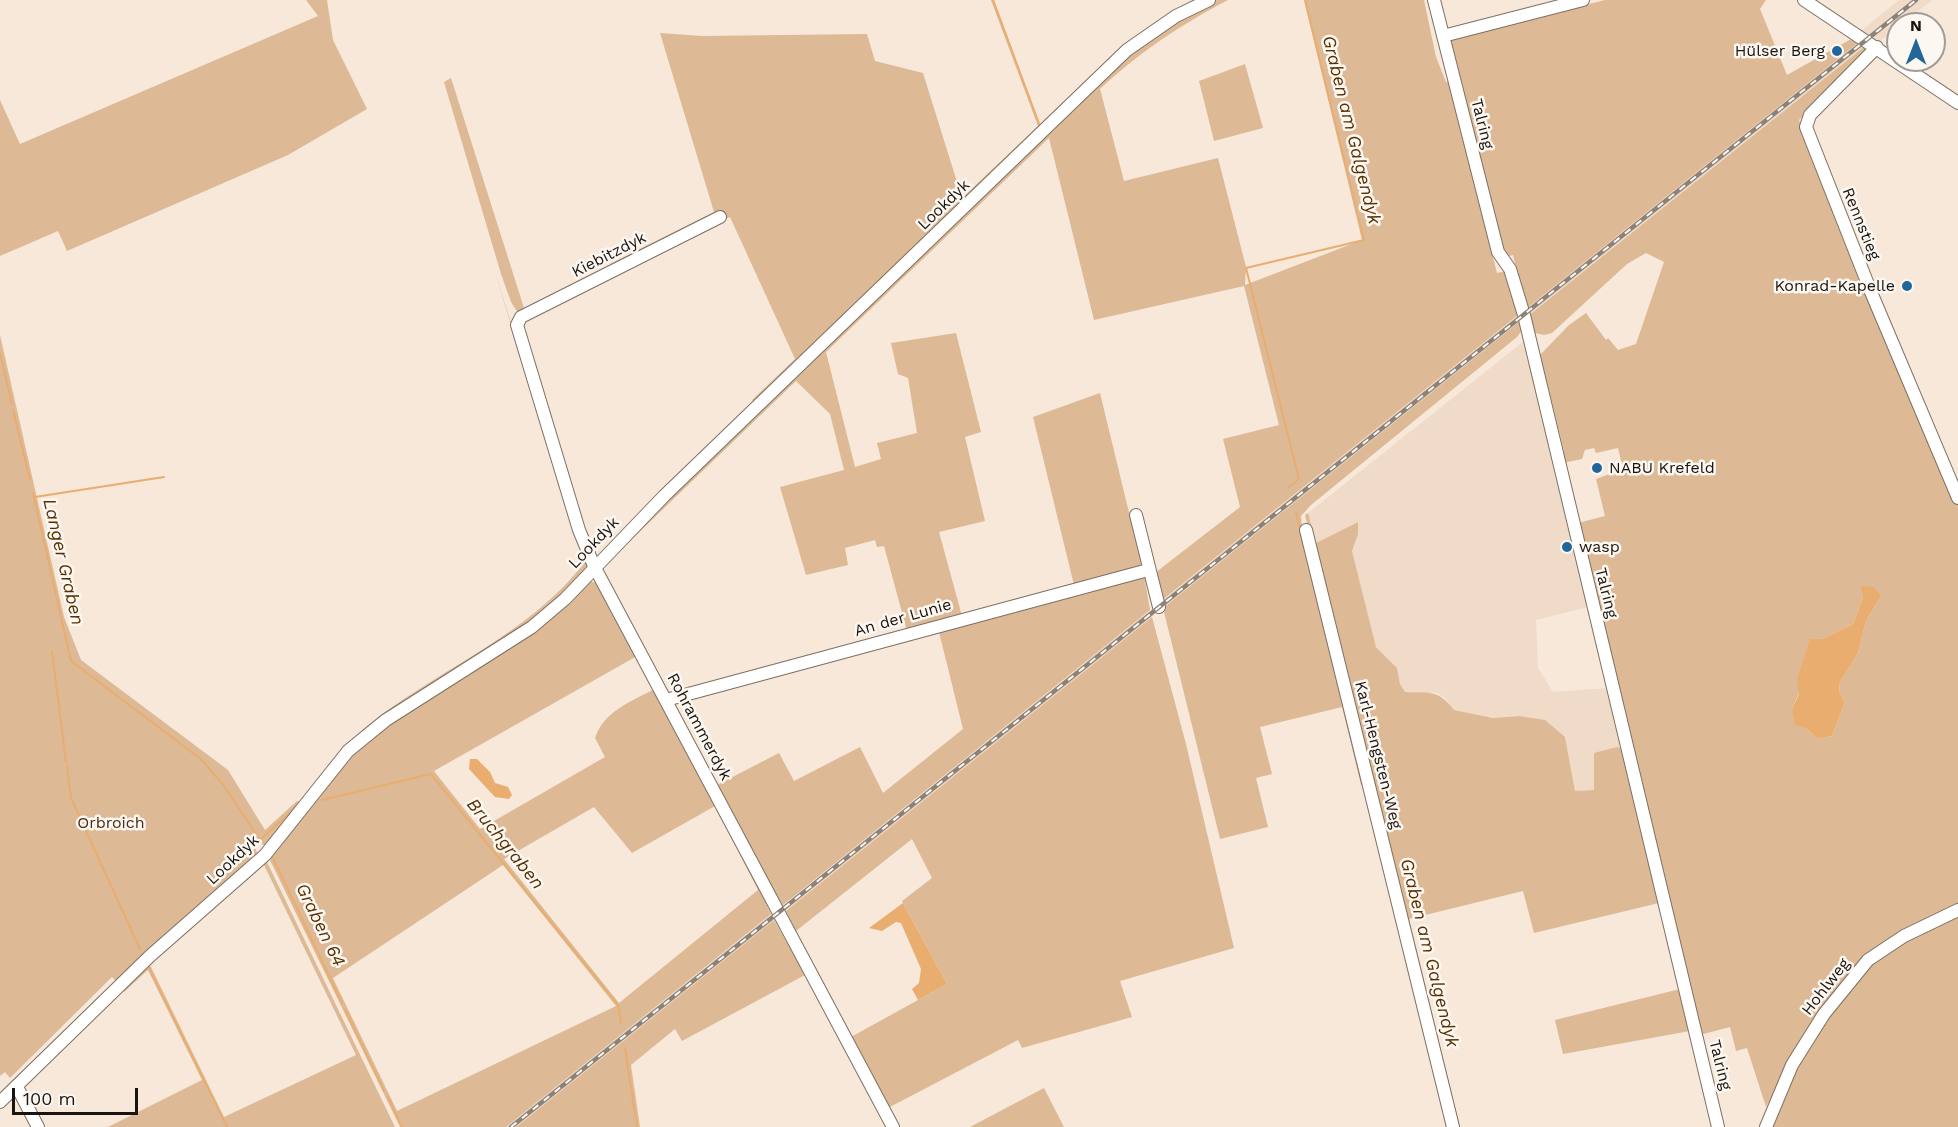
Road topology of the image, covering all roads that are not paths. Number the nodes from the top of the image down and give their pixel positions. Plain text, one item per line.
1 (1209, 0) edge
2 (1434, 0) edge
3 (1583, 0) edge
4 (1804, 0) edge
5 (1443, 36) junction
6 (1877, 47) junction
7 (1958, 103) edge
8 (720, 217) dead end
9 (517, 325) joint
10 (1958, 498) edge
11 (1136, 515) dead end
12 (1306, 530) dead end
13 (594, 566) junction
14 (1148, 570) junction
15 (1159, 607) dead end
16 (666, 700) junction
17 (1958, 910) edge
18 (17, 1087) junction
19 (0, 1102) edge
20 (38, 1127) edge
21 (893, 1127) edge
22 (1453, 1127) edge
23 (1718, 1127) edge
24 (1766, 1127) edge

1 - 13 street, Lookdyk
2 - 5 street, Talring
3 - 5 street
4 - 6 street
5 - 23 street, Talring
6 - 7 street
6 - 10 street, Rennstieg
8 - 9 street, Kiebitzdyk
9 - 13 street, Rohrammerdyk
11 - 14 street
12 - 22 street, Karl-Hengsten-Weg
13 - 16 street, Rohrammerdyk
13 - 18 street, Lookdyk
14 - 15 street
14 - 16 street, An der Lunie
16 - 21 street, Rohrammerdyk
17 - 24 street, Hohlweg
18 - 19 street, Lookdyk
18 - 20 street

